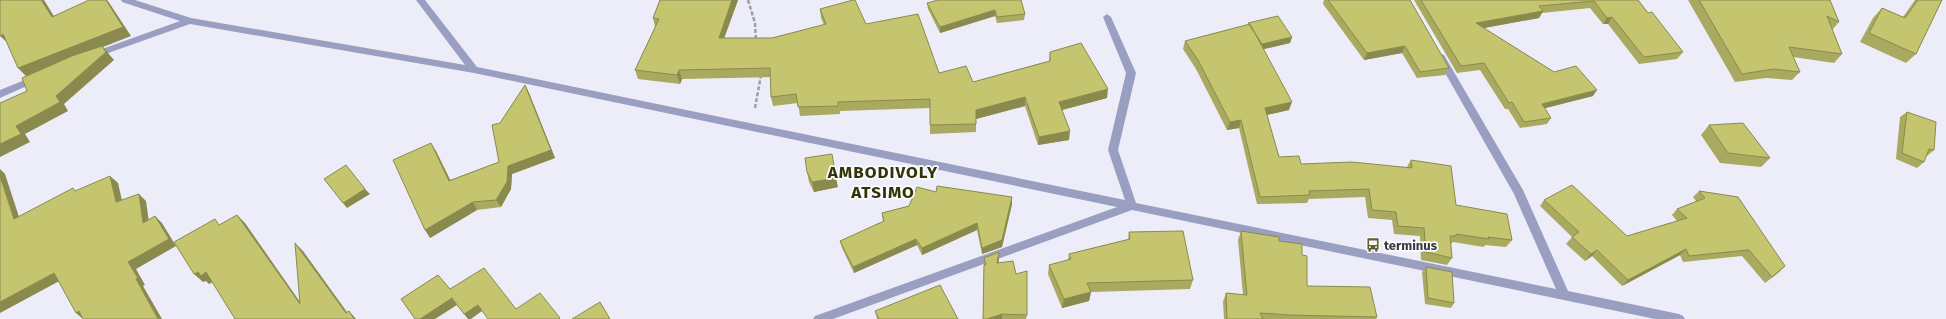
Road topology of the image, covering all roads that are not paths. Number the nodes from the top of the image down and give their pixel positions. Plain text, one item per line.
1 (125, 0) edge
2 (420, 0) edge
3 (1107, 17) dead end
4 (190, 21) junction
5 (1437, 48) edge
6 (84, 59) edge
7 (474, 70) junction
8 (49, 73) edge
9 (0, 94) edge
10 (1132, 206) junction
11 (1564, 295) junction
12 (819, 319) edge
13 (1679, 319) edge

1 - 4 street
2 - 7 street
3 - 10 street
4 - 6 street
4 - 7 street
5 - 11 street
7 - 10 street
8 - 9 street
10 - 11 street
10 - 12 street
11 - 13 street

